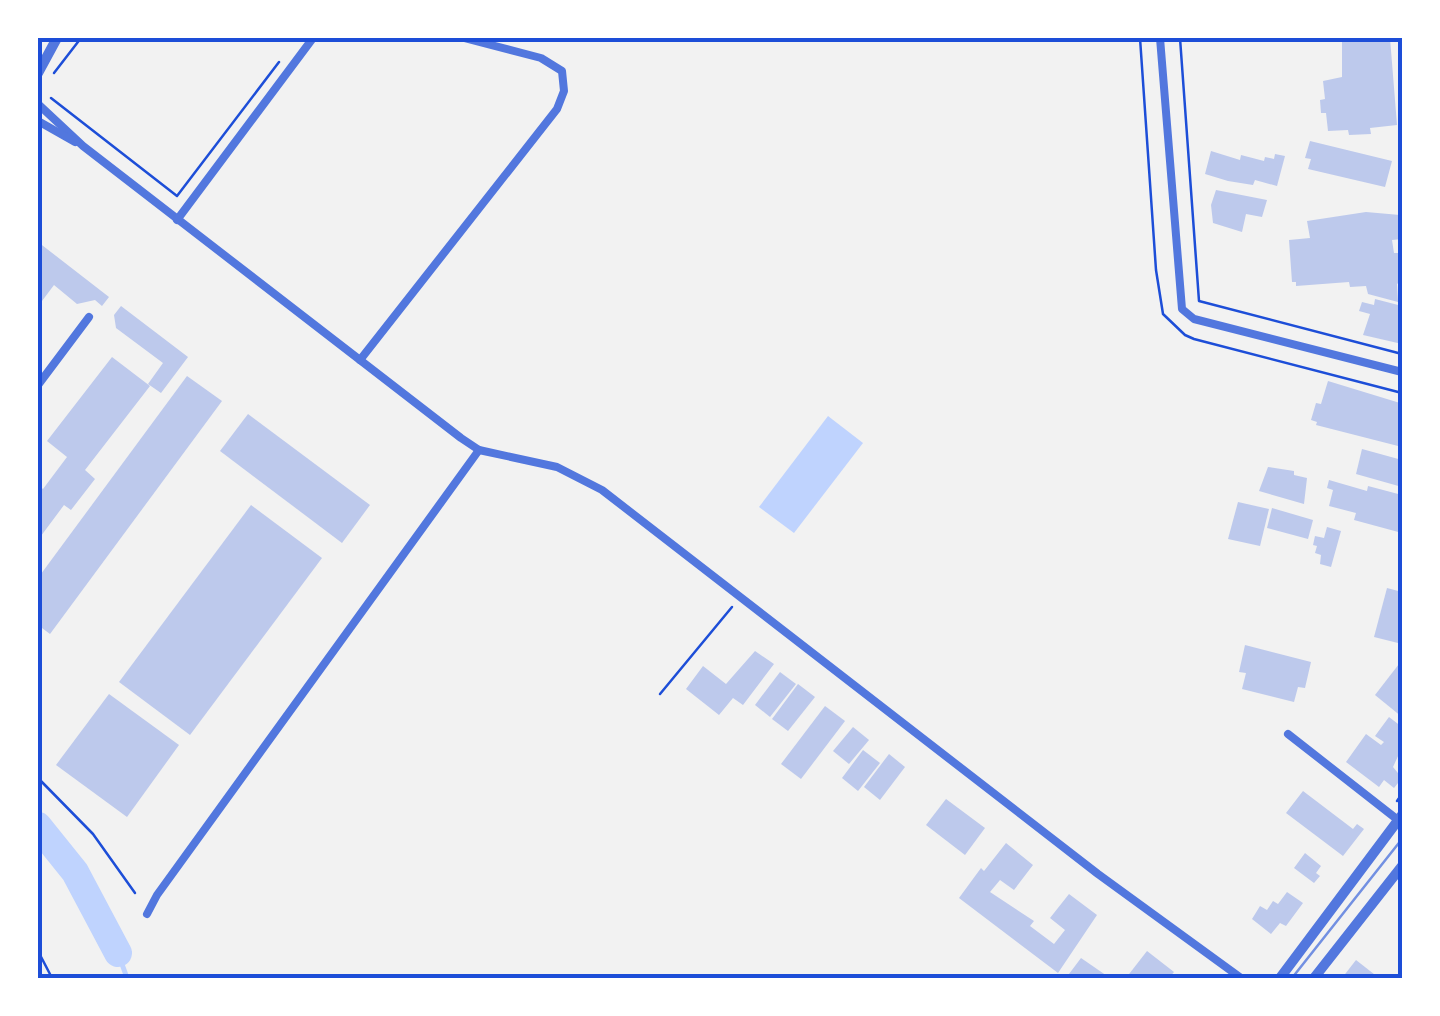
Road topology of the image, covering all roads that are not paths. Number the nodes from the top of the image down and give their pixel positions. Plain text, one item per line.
1 (56, 38) edge
2 (314, 38) edge
3 (464, 38) edge
4 (1160, 38) edge
5 (38, 55) edge
6 (38, 72) edge
7 (38, 104) edge
8 (38, 121) edge
9 (84, 146) junction
10 (177, 220) junction
11 (89, 317) dead end
12 (360, 360) junction
13 (1402, 372) edge
14 (38, 384) edge
15 (478, 450) junction
16 (1288, 734) dead end
17 (1400, 818) edge
18 (1402, 866) edge
19 (147, 914) dead end
20 (1240, 978) edge
21 (1280, 978) edge
22 (1314, 978) edge

1 - 5 street
1 - 6 street
2 - 10 street
3 - 12 street
4 - 13 street
7 - 9 street
8 - 9 street
9 - 10 street
10 - 12 street
11 - 14 street
12 - 15 street
15 - 19 street
15 - 20 street
16 - 17 street
17 - 21 street
18 - 22 street

